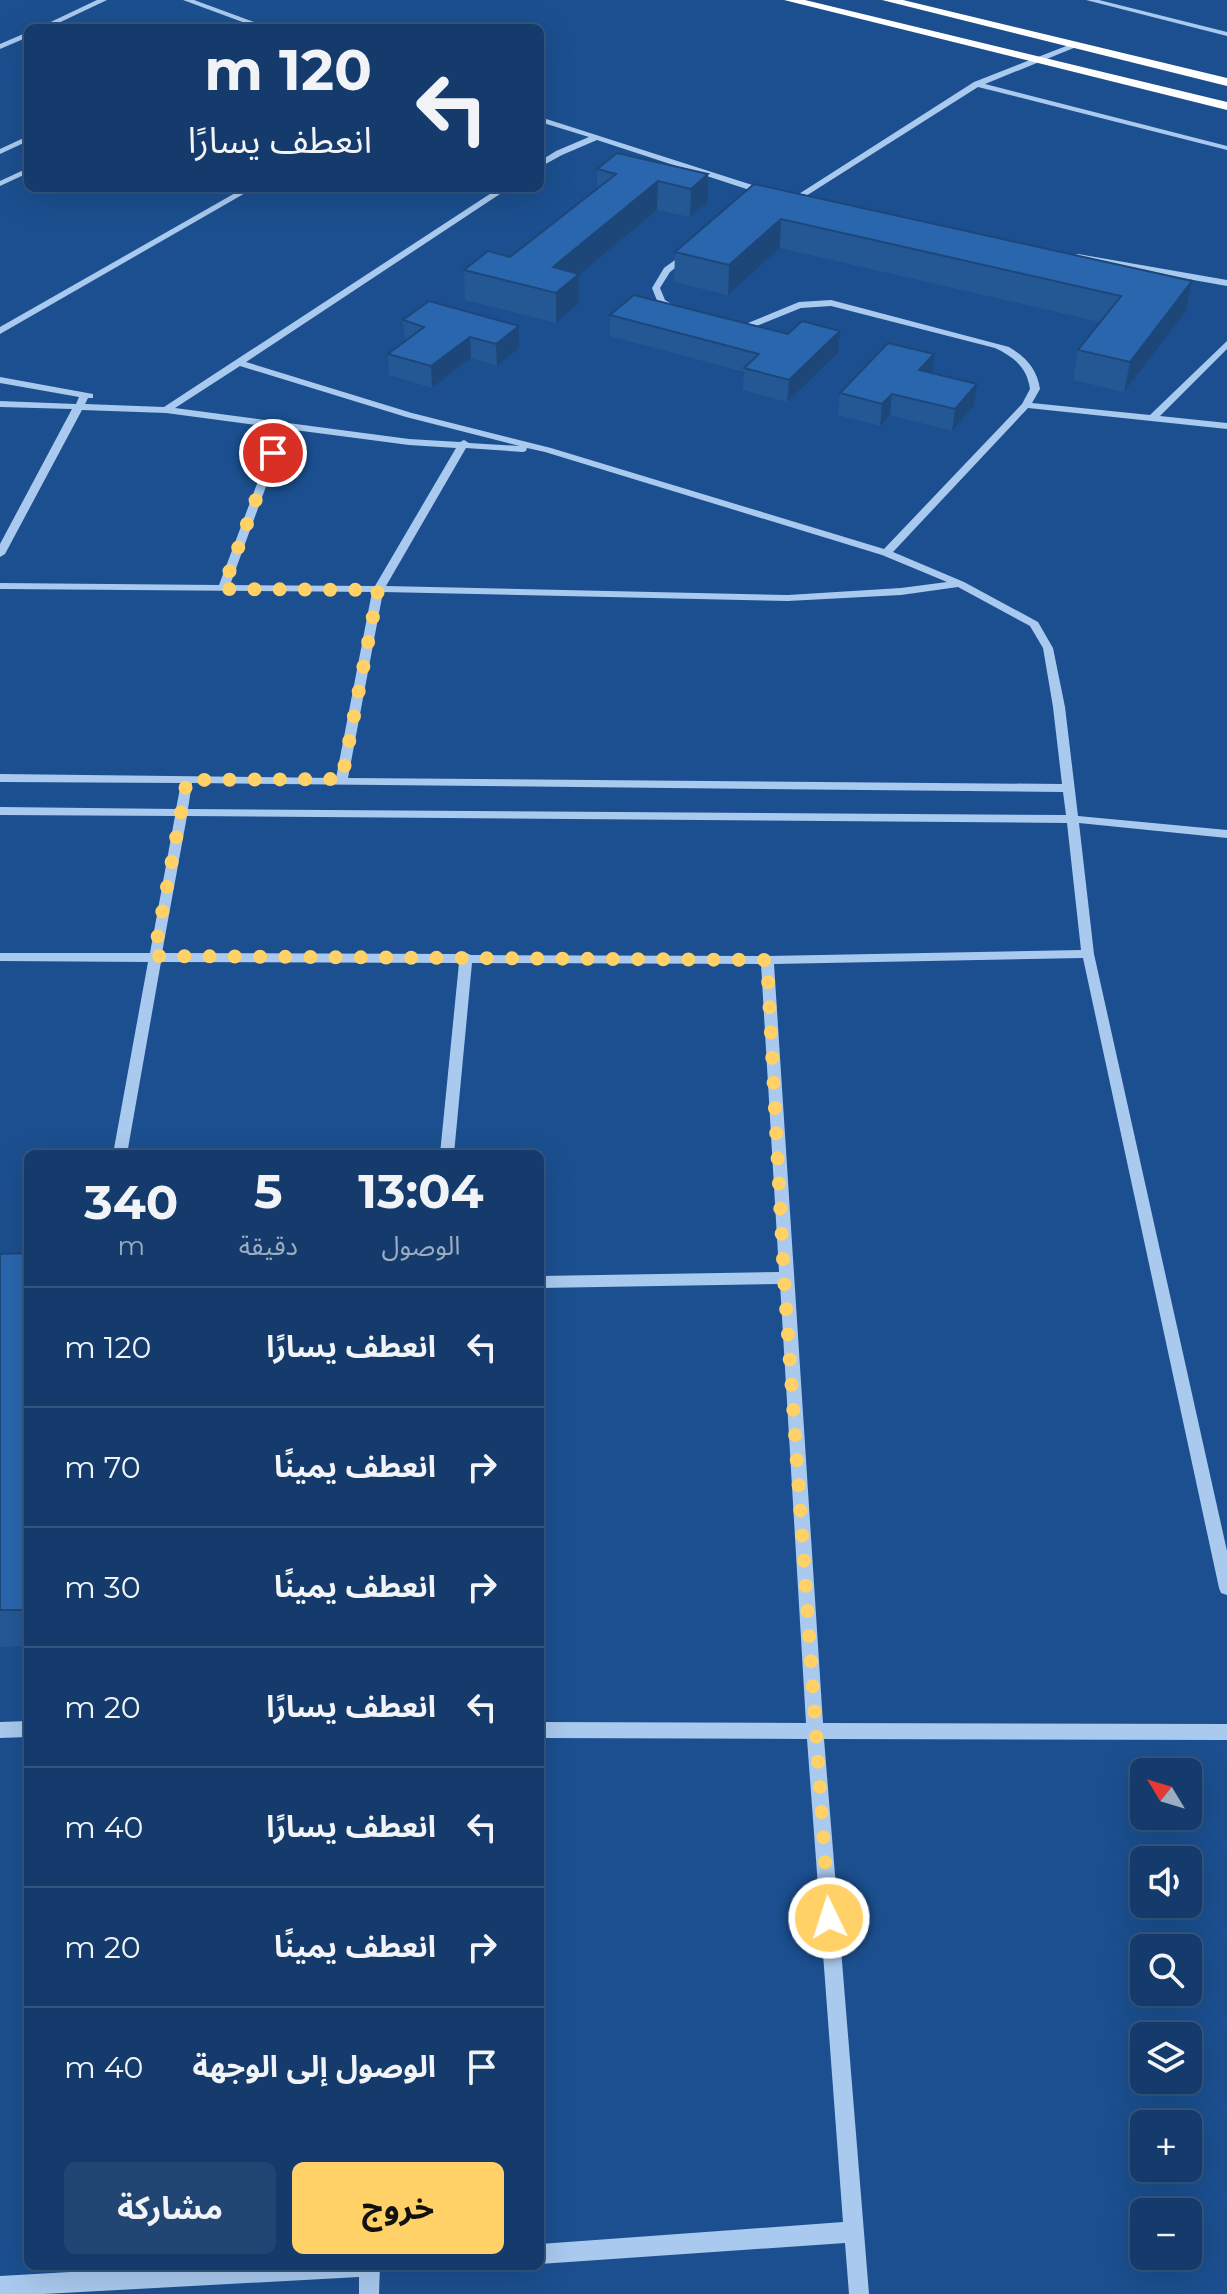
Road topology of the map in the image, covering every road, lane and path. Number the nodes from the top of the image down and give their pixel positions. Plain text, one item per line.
1 (103, 0) edge
2 (187, 0) edge
3 (790, 0) edge
4 (888, 0) edge
5 (1090, 0) edge
6 (253, 23) edge
7 (51, 24) edge
8 (1227, 34) edge
9 (24, 36) edge
10 (1077, 45) junction
11 (0, 47) edge
12 (1039, 60) junction
13 (1227, 82) edge
14 (977, 84) junction
15 (1227, 106) edge
16 (544, 120) edge
17 (597, 137) junction
18 (24, 140) edge
19 (1227, 148) edge
20 (0, 152) edge
21 (544, 161) edge
22 (24, 172) edge
23 (0, 184) edge
24 (243, 192) edge
25 (499, 192) edge
26 (765, 193) junction
27 (795, 199) junction
28 (753, 202) edge
29 (809, 203) edge
30 (704, 241) edge
31 (1063, 254) edge
32 (1227, 283) edge
33 (683, 312) edge
34 (723, 323) edge
35 (0, 331) edge
36 (1227, 344) edge
37 (238, 362) junction
38 (0, 380) edge
39 (85, 395) junction
40 (0, 404) edge
41 (1026, 405) junction
42 (121, 407) junction
43 (75, 408) junction
44 (166, 410) junction
45 (1152, 419) junction
46 (283, 426) junction
47 (1227, 426) edge
48 (475, 430) junction
49 (461, 447) junction
50 (548, 450) junction
51 (886, 553) junction
52 (0, 554) edge
53 (960, 584) junction
54 (0, 586) edge
55 (223, 589) junction
56 (378, 590) junction
57 (0, 778) edge
58 (342, 779) junction
59 (187, 780) junction
60 (1067, 788) junction
61 (0, 811) edge
62 (180, 814) junction
63 (1073, 819) junction
64 (1227, 834) edge
65 (1088, 954) junction
66 (154, 956) junction
67 (0, 957) edge
68 (466, 957) junction
69 (767, 960) junction
70 (121, 1150) edge
71 (447, 1150) edge
72 (784, 1278) junction
73 (544, 1282) edge
74 (1227, 1588) edge
75 (24, 1729) edge
76 (0, 1730) edge
77 (544, 1730) edge
78 (815, 1730) junction
79 (1227, 1732) edge
80 (853, 2232) junction
81 (544, 2254) edge
82 (294, 2270) edge
83 (368, 2270) edge
84 (0, 2286) edge
85 (369, 2294) edge
86 (859, 2294) edge

1 - 7 street
2 - 6 street
3 - 12 highway
4 - 10 highway
5 - 8 street
9 - 11 street
10 - 12 street
10 - 13 highway
12 - 14 street
12 - 15 highway
14 - 19 street
14 - 27 street
16 - 17 street
17 - 21 street
17 - 26 street
18 - 20 street
22 - 23 street
24 - 35 street
25 - 37 street
26 - 27 street
26 - 28 street
27 - 29 street
30 - 33 street
31 - 32 street
34 - 41 street
36 - 45 street
37 - 44 street
37 - 48 street
38 - 39 street
39 - 42 street
39 - 43 street
40 - 43 street
41 - 45 street
41 - 51 street
42 - 43 street
42 - 44 street
43 - 52 street
44 - 46 street
45 - 47 street
46 - 49 street
46 - 55 street
48 - 49 street
48 - 50 street
49 - 50 street
49 - 56 street
50 - 51 street
51 - 53 street
53 - 56 street
53 - 60 street
54 - 55 street
55 - 56 street
56 - 58 street
57 - 59 street
58 - 59 street
58 - 60 street
59 - 62 street
60 - 63 street
61 - 62 street
62 - 63 street
62 - 66 street
63 - 64 street
63 - 65 street
65 - 69 street
65 - 74 street
66 - 67 street
66 - 68 street
66 - 70 street
68 - 69 street
68 - 71 street
69 - 72 street
72 - 73 street
72 - 78 street
75 - 76 street
77 - 78 street
78 - 79 street
78 - 80 street
80 - 81 street
80 - 86 street
82 - 84 street
83 - 85 street

